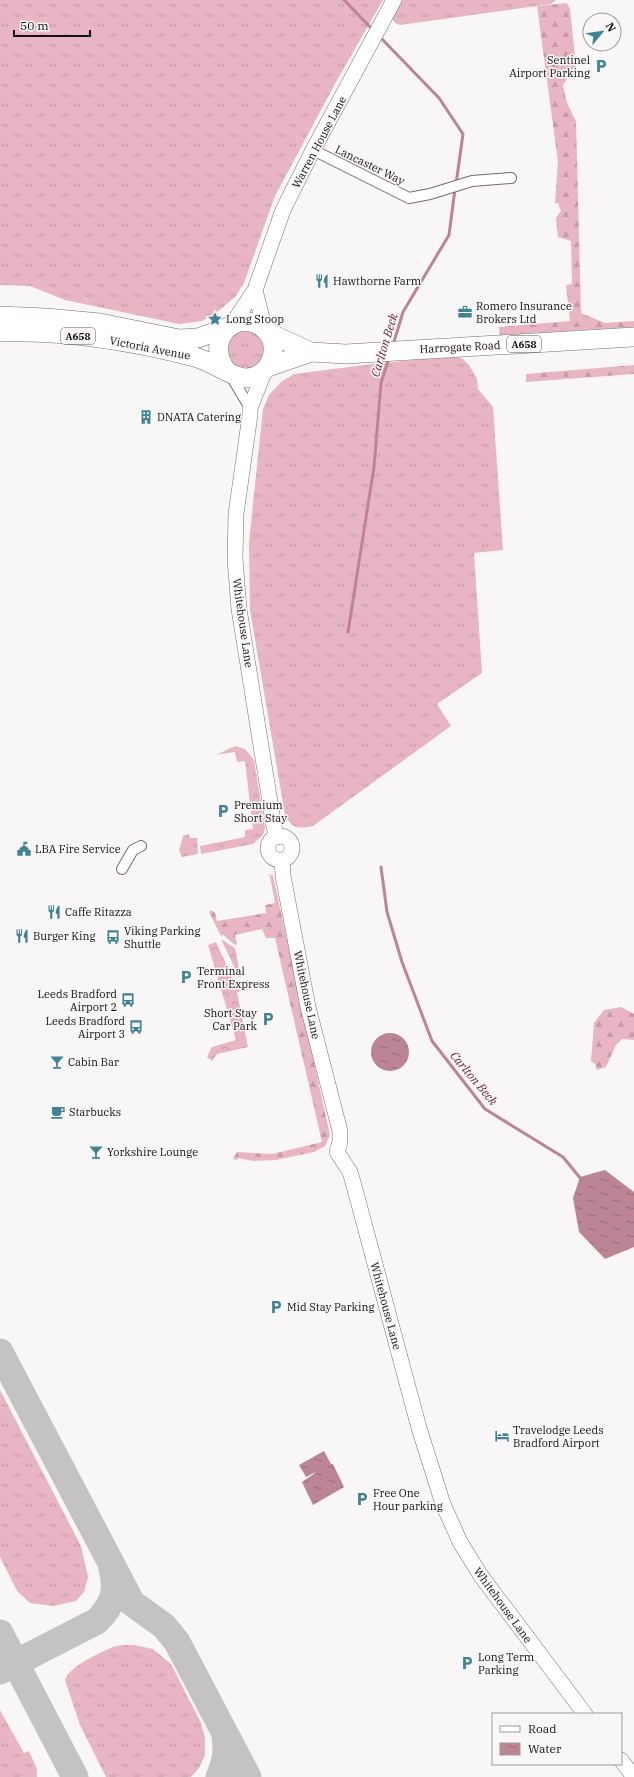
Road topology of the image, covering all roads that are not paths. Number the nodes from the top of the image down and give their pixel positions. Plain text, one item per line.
1 (394, 0) edge
2 (313, 150) junction
3 (511, 178) dead end
4 (256, 290) junction
5 (0, 316) edge
6 (230, 326) junction
7 (98, 331) junction
8 (266, 331) junction
9 (0, 332) edge
10 (634, 337) edge
11 (311, 352) junction
12 (266, 368) junction
13 (228, 371) junction
14 (250, 408) junction
15 (141, 846) dead end
16 (122, 869) dead end
17 (585, 1713) edge
18 (622, 1761) edge
19 (634, 1777) edge

1 - 2 street, Warren House Lane
2 - 3 street, Lancaster Way
2 - 4 street, Warren House Lane
4 - 6 street, Warren House Lane
4 - 8 street
5 - 7 highway, Victoria Avenue / A658
6 - 7 highway, Victoria Avenue / A658
6 - 8 highway
6 - 13 highway
7 - 9 highway, Victoria Avenue / A658
7 - 13 highway, Victoria Avenue / A658
8 - 11 highway, Harrogate Road / A658
8 - 12 highway
10 - 11 highway, Harrogate Road / A658
11 - 12 highway, Harrogate Road / A658
12 - 13 highway
12 - 14 street, Whitehouse Lane
13 - 14 street
14 - 17 street, Whitehouse Lane
15 - 16 street
18 - 19 street

